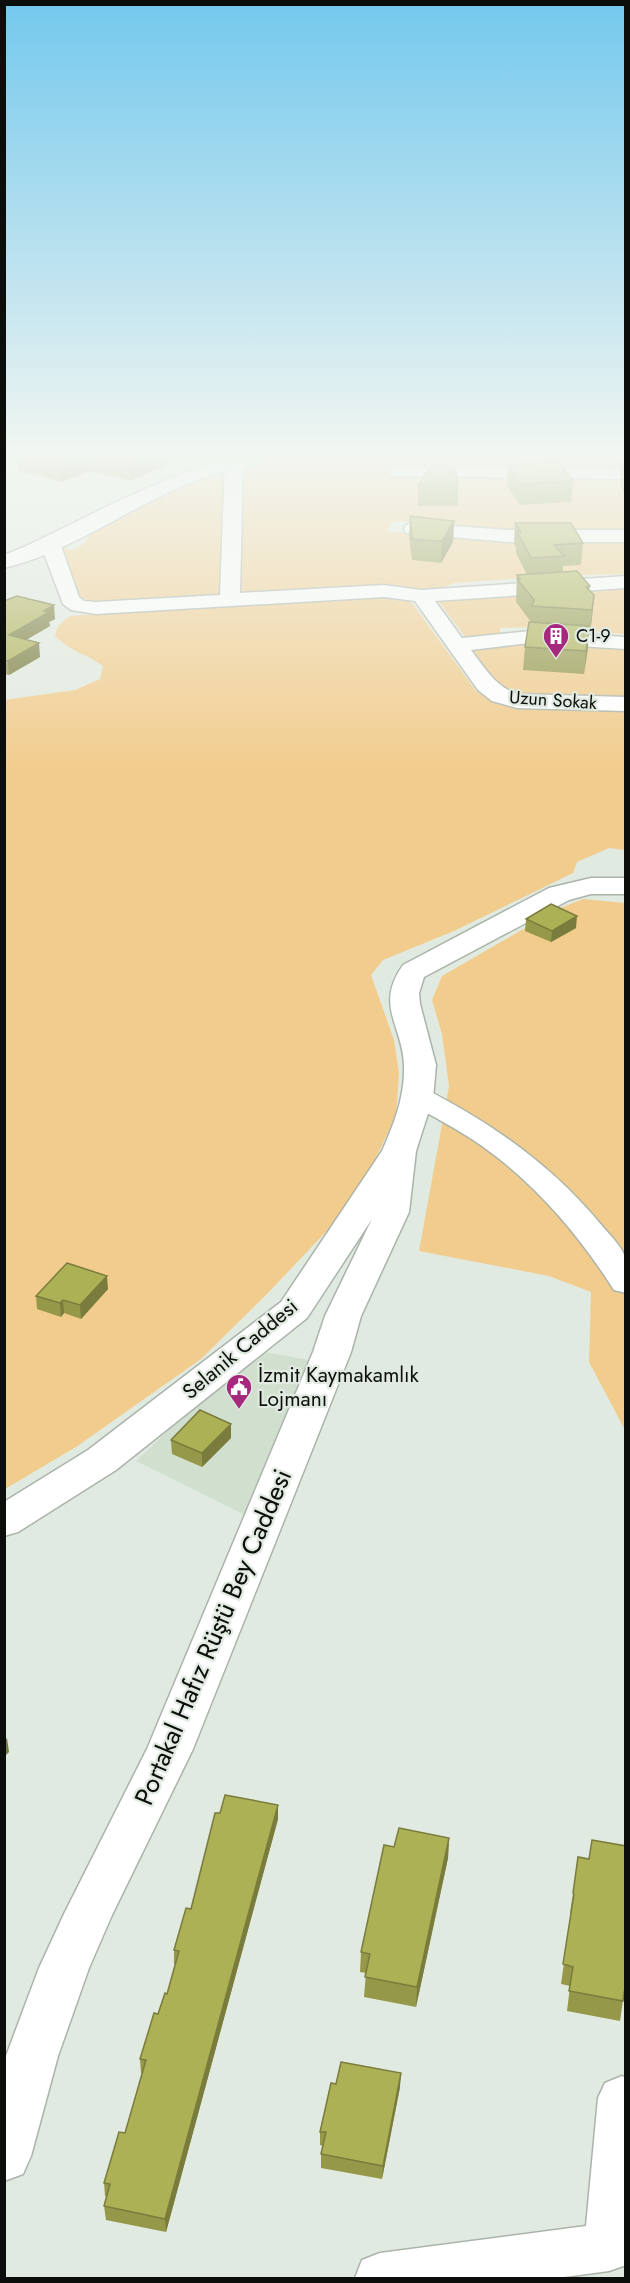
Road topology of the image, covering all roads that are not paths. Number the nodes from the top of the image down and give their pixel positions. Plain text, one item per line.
1 (56, 561) edge
2 (231, 561) edge
3 (626, 582) edge
4 (421, 596) junction
5 (230, 600) junction
6 (626, 643) edge
7 (456, 645) junction
8 (626, 704) edge
9 (625, 886) edge
10 (417, 1096) junction
11 (399, 1151) junction
12 (626, 1283) edge
13 (4, 1522) edge
14 (622, 2098) dead end
15 (4, 2156) edge
16 (380, 2278) edge

1 - 5 street
2 - 5 street
3 - 4 street
4 - 5 street
4 - 7 street, Uzun Sokak
6 - 7 street
7 - 8 street, Uzun Sokak
9 - 10 main road
10 - 11 main road
10 - 12 street
11 - 13 main road, Selanik Caddesi
11 - 15 main road, Portakal Hafız Rüştü Bey Caddesi
14 - 16 street

